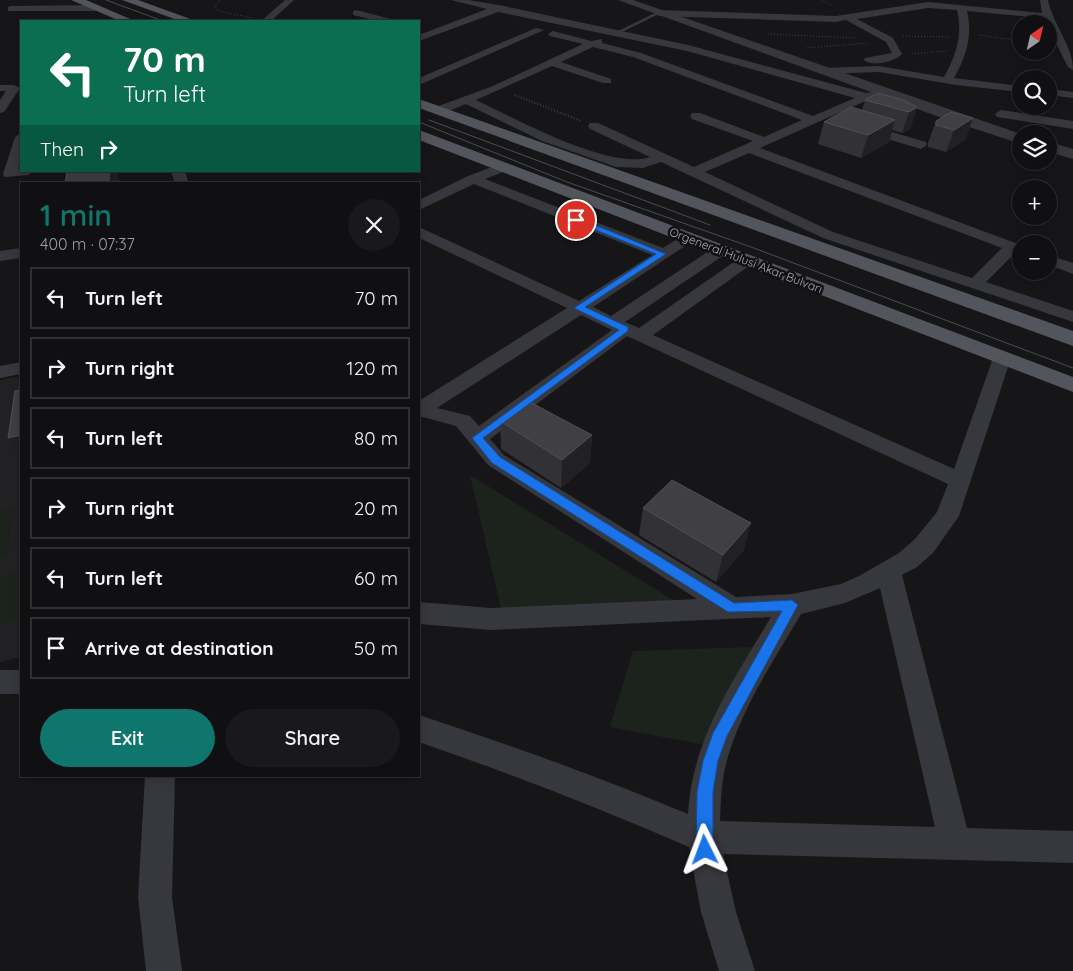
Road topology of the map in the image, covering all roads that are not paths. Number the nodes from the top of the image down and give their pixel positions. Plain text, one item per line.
1 (39, 0) edge
2 (76, 0) edge
3 (127, 0) edge
4 (290, 0) edge
5 (455, 0) edge
6 (623, 0) edge
7 (1044, 0) edge
8 (963, 5) edge
9 (96, 8) junction
10 (499, 8) junction
11 (11, 9) junction
12 (0, 12) edge
13 (659, 13) junction
14 (355, 14) edge
15 (1020, 15) edge
16 (1048, 15) edge
17 (476, 17) junction
18 (847, 17) junction
19 (126, 20) edge
20 (187, 20) edge
21 (267, 20) edge
22 (383, 20) edge
23 (491, 20) dead end
24 (1058, 22) edge
25 (1066, 24) dead end
26 (523, 27) dead end
27 (420, 29) edge
28 (539, 30) junction
29 (618, 32) junction
30 (434, 33) junction
31 (420, 38) edge
32 (1058, 38) edge
33 (593, 44) junction
34 (553, 63) junction
35 (1073, 67) edge
36 (420, 68) edge
37 (879, 69) junction
38 (824, 71) junction
39 (438, 74) junction
40 (948, 80) junction
41 (607, 81) dead end
42 (420, 82) edge
43 (17, 84) edge
44 (0, 88) edge
45 (1012, 88) edge
46 (883, 92) junction
47 (1057, 93) edge
48 (1073, 96) edge
49 (866, 97) junction
50 (467, 100) junction
51 (420, 103) edge
52 (0, 110) edge
53 (440, 110) junction
54 (14, 111) dead end
55 (1001, 114) dead end
56 (696, 116) dead end
57 (818, 118) junction
58 (1073, 125) edge
59 (594, 126) road end
60 (420, 134) edge
61 (1012, 136) edge
62 (20, 137) edge
63 (7, 140) dead end
64 (20, 140) edge
65 (764, 141) junction
66 (921, 145) dead end
67 (748, 148) junction
68 (1057, 149) edge
69 (1073, 154) edge
70 (663, 157) junction
71 (503, 167) junction
72 (22, 172) edge
73 (694, 172) junction
74 (472, 179) junction
75 (420, 205) edge
76 (420, 232) edge
77 (689, 238) junction
78 (1012, 247) edge
79 (721, 250) junction
80 (20, 253) edge
81 (1012, 253) edge
82 (662, 254) junction
83 (0, 256) edge
84 (747, 260) junction
85 (1057, 263) edge
86 (1073, 269) edge
87 (975, 284) junction
88 (578, 308) junction
89 (1073, 318) edge
90 (625, 329) junction
91 (1073, 339) edge
92 (1002, 358) junction
93 (20, 368) edge
94 (0, 372) edge
95 (1073, 385) edge
96 (420, 409) edge
97 (420, 410) edge
98 (477, 438) junction
99 (961, 481) junction
100 (889, 572) junction
101 (792, 605) junction
102 (732, 608) junction
103 (420, 612) edge
104 (0, 682) edge
105 (20, 682) edge
106 (420, 729) edge
107 (160, 777) edge
108 (704, 837) junction
109 (955, 844) junction
110 (1073, 847) edge
111 (164, 971) edge
112 (738, 971) edge

1 - 11 street
2 - 9 main road
3 - 20 main road
4 - 21 street
5 - 10 street
6 - 13 street
7 - 16 street
8 - 15 street
8 - 18 street
8 - 40 street
9 - 11 street
9 - 19 main road
10 - 17 street
10 - 29 street
11 - 12 street
13 - 18 street
13 - 29 lane
13 - 38 street
14 - 22 street
17 - 23 street
17 - 30 street
18 - 37 street
24 - 25 street
26 - 28 street
27 - 30 street
28 - 33 street
28 - 39 street
29 - 33 street
29 - 49 street
30 - 31 street
32 - 35 street
33 - 34 street
33 - 57 street
34 - 41 street
34 - 50 street
36 - 39 street
37 - 38 street
37 - 40 street
38 - 46 street
39 - 42 street
40 - 45 street
43 - 44 street
43 - 52 street
46 - 49 street
46 - 61 street
47 - 48 street
49 - 57 street
50 - 53 street
50 - 70 street
51 - 53 main road
52 - 54 street
53 - 91 main road
55 - 58 street
56 - 65 street
57 - 65 street
57 - 66 street
59 - 70 street
60 - 71 main road, Orgeneral Hulusi Akar Bulvarı
62 - 63 street
64 - 72 street
65 - 67 street
67 - 73 street
67 - 78 street
68 - 69 street
70 - 73 street
71 - 74 street
71 - 77 main road, Orgeneral Hulusi Akar Bulvarı
73 - 87 street
74 - 75 street
74 - 82 street
76 - 88 street
77 - 79 main road, Orgeneral Hulusi Akar Bulvarı
77 - 82 street
79 - 84 main road, Orgeneral Hulusi Akar Bulvarı
79 - 90 street
80 - 83 street
81 - 87 street
82 - 88 street
84 - 90 street
84 - 92 main road, Orgeneral Hulusi Akar Bulvarı
85 - 86 street
87 - 89 street
88 - 90 street
88 - 96 street
90 - 98 street
90 - 99 street
92 - 95 main road, Orgeneral Hulusi Akar Bulvarı
92 - 99 street
93 - 94 street
97 - 98 street
98 - 102 street
99 - 100 street
100 - 101 street
100 - 109 street
101 - 102 street
101 - 108 street
102 - 103 street
104 - 105 street
106 - 108 street
107 - 111 street
108 - 109 street
108 - 112 street
109 - 110 street

